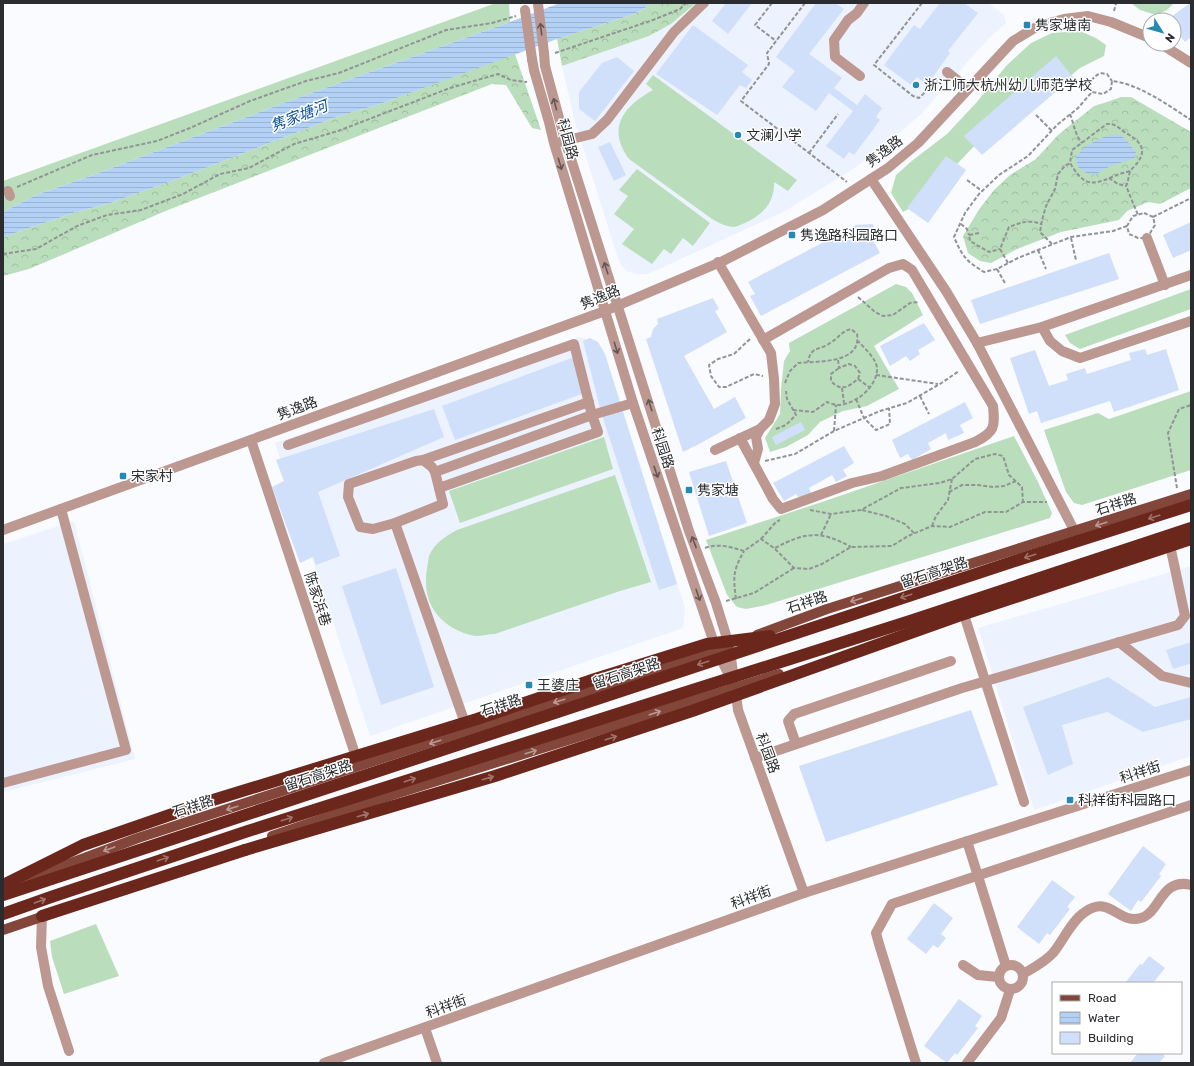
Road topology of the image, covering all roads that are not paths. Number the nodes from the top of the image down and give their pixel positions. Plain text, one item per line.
1 (538, 3) edge
2 (704, 3) edge
3 (864, 3) edge
4 (525, 7) edge
5 (1142, 35) edge
6 (1174, 52) edge
7 (1191, 63) edge
8 (947, 72) road end
9 (860, 76) dead end
10 (968, 89) junction
11 (565, 140) junction
12 (554, 143) junction
13 (871, 179) junction
14 (1147, 238) road end
15 (718, 262) junction
16 (1191, 275) edge
17 (1165, 285) junction
18 (618, 305) junction
19 (605, 311) junction
20 (1191, 321) edge
21 (1042, 327) junction
22 (764, 340) junction
23 (977, 343) junction
24 (589, 402) junction
25 (633, 403) junction
26 (592, 415) junction
27 (762, 427) junction
28 (740, 438) junction
29 (250, 440) junction
30 (288, 445) dead end
31 (715, 450) dead end
32 (423, 460) junction
33 (754, 463) junction
34 (435, 472) junction
35 (439, 488) junction
36 (1191, 494) edge
37 (1191, 505) edge
38 (61, 509) junction
39 (395, 523) junction
40 (1191, 528) edge
41 (3, 530) edge
42 (1076, 532) junction
43 (1191, 539) edge
44 (1191, 544) edge
45 (1171, 550) junction
46 (964, 618) junction
47 (797, 632) junction
48 (1119, 642) junction
49 (729, 645) junction
50 (716, 649) junction
51 (951, 660) dead end
52 (986, 682) junction
53 (1191, 683) edge
54 (735, 687) junction
55 (468, 731) junction
56 (796, 744) junction
57 (755, 758) junction
58 (359, 766) junction
59 (1191, 770) edge
60 (3, 783) edge
61 (1024, 802) dead end
62 (1191, 805) edge
63 (966, 841) junction
64 (977, 876) junction
65 (1191, 885) edge
66 (3, 887) edge
67 (804, 893) junction
68 (3, 895) edge
69 (3, 914) edge
70 (42, 916) junction
71 (3, 930) edge
72 (963, 965) dead end
73 (1006, 966) junction
74 (1023, 974) junction
75 (998, 977) junction
76 (1010, 990) junction
77 (425, 1028) junction
78 (69, 1051) dead end
79 (324, 1063) edge
80 (437, 1063) edge
81 (916, 1063) edge
82 (967, 1063) edge

11 -> 1 street, 科园路, bridge
2 - 11 street
3 - 9 street
4 - 12 street, 科园路, bridge
5 - 10 street, 隽逸路
6 - 7 street
8 - 10 street
10 - 13 street, 隽逸路
11 - 12 street
18 -> 11 street, 科园路
12 -> 19 street, 科园路
13 - 15 street, 隽逸路
13 - 23 street
14 - 17 street
15 - 18 street, 隽逸路
15 - 22 street
16 - 17 street
17 - 21 street
18 - 19 street, 隽逸路
49 -> 18 street, 科园路
19 -> 25 street, 科园路
19 - 29 street, 隽逸路
20 - 21 street
21 - 23 street
22 - 27 street
22 - 33 street
23 - 42 street
24 - 26 street
24 - 30 street
24 - 32 street
25 - 26 street
25 -> 50 street, 科园路
26 - 34 street
26 - 35 street
27 - 28 street
27 - 33 street
28 - 31 street
28 - 33 street
29 - 38 street, 隽逸路
29 - 58 street, 陈家浜巷
32 - 34 street
32 - 39 street
34 - 35 street
35 - 39 street
36 -> 42 main road, 石祥路
37 -> 47 highway, 留石高架路, bridge
38 - 41 street, 隽逸路
38 - 60 street
39 - 55 street
69 -> 40 highway, bridge
42 -> 49 main road, 石祥路
70 -> 43 highway, bridge
44 - 45 main road
45 - 46 main road
45 - 48 street
46 - 52 street
46 - 54 main road
47 - 66 highway, bridge
47 -> 68 highway, 留石高架路, bridge
48 - 52 street
48 - 53 street
49 - 50 main road, 石祥路
49 - 54 street, 科园路
50 - 54 street, 科园路
50 -> 55 main road, 石祥路
51 - 56 street
52 - 56 street
52 - 61 street
54 - 57 street, 科园路
70 -> 54 main road
55 -> 58 main road, 石祥路
56 - 57 street
57 - 67 street, 科园路
58 -> 66 main road, 石祥路
59 - 63 street, 科祥街
62 - 64 street
63 - 64 street
63 - 67 street, 科祥街
64 - 73 street
64 - 81 street
65 - 74 street
67 - 77 street, 科祥街
70 - 71 main road
70 - 78 street
72 - 75 street
73 - 74 street
73 - 75 street
74 - 76 street
75 - 76 street
76 - 82 street
77 - 79 street, 科祥街
77 - 80 street

